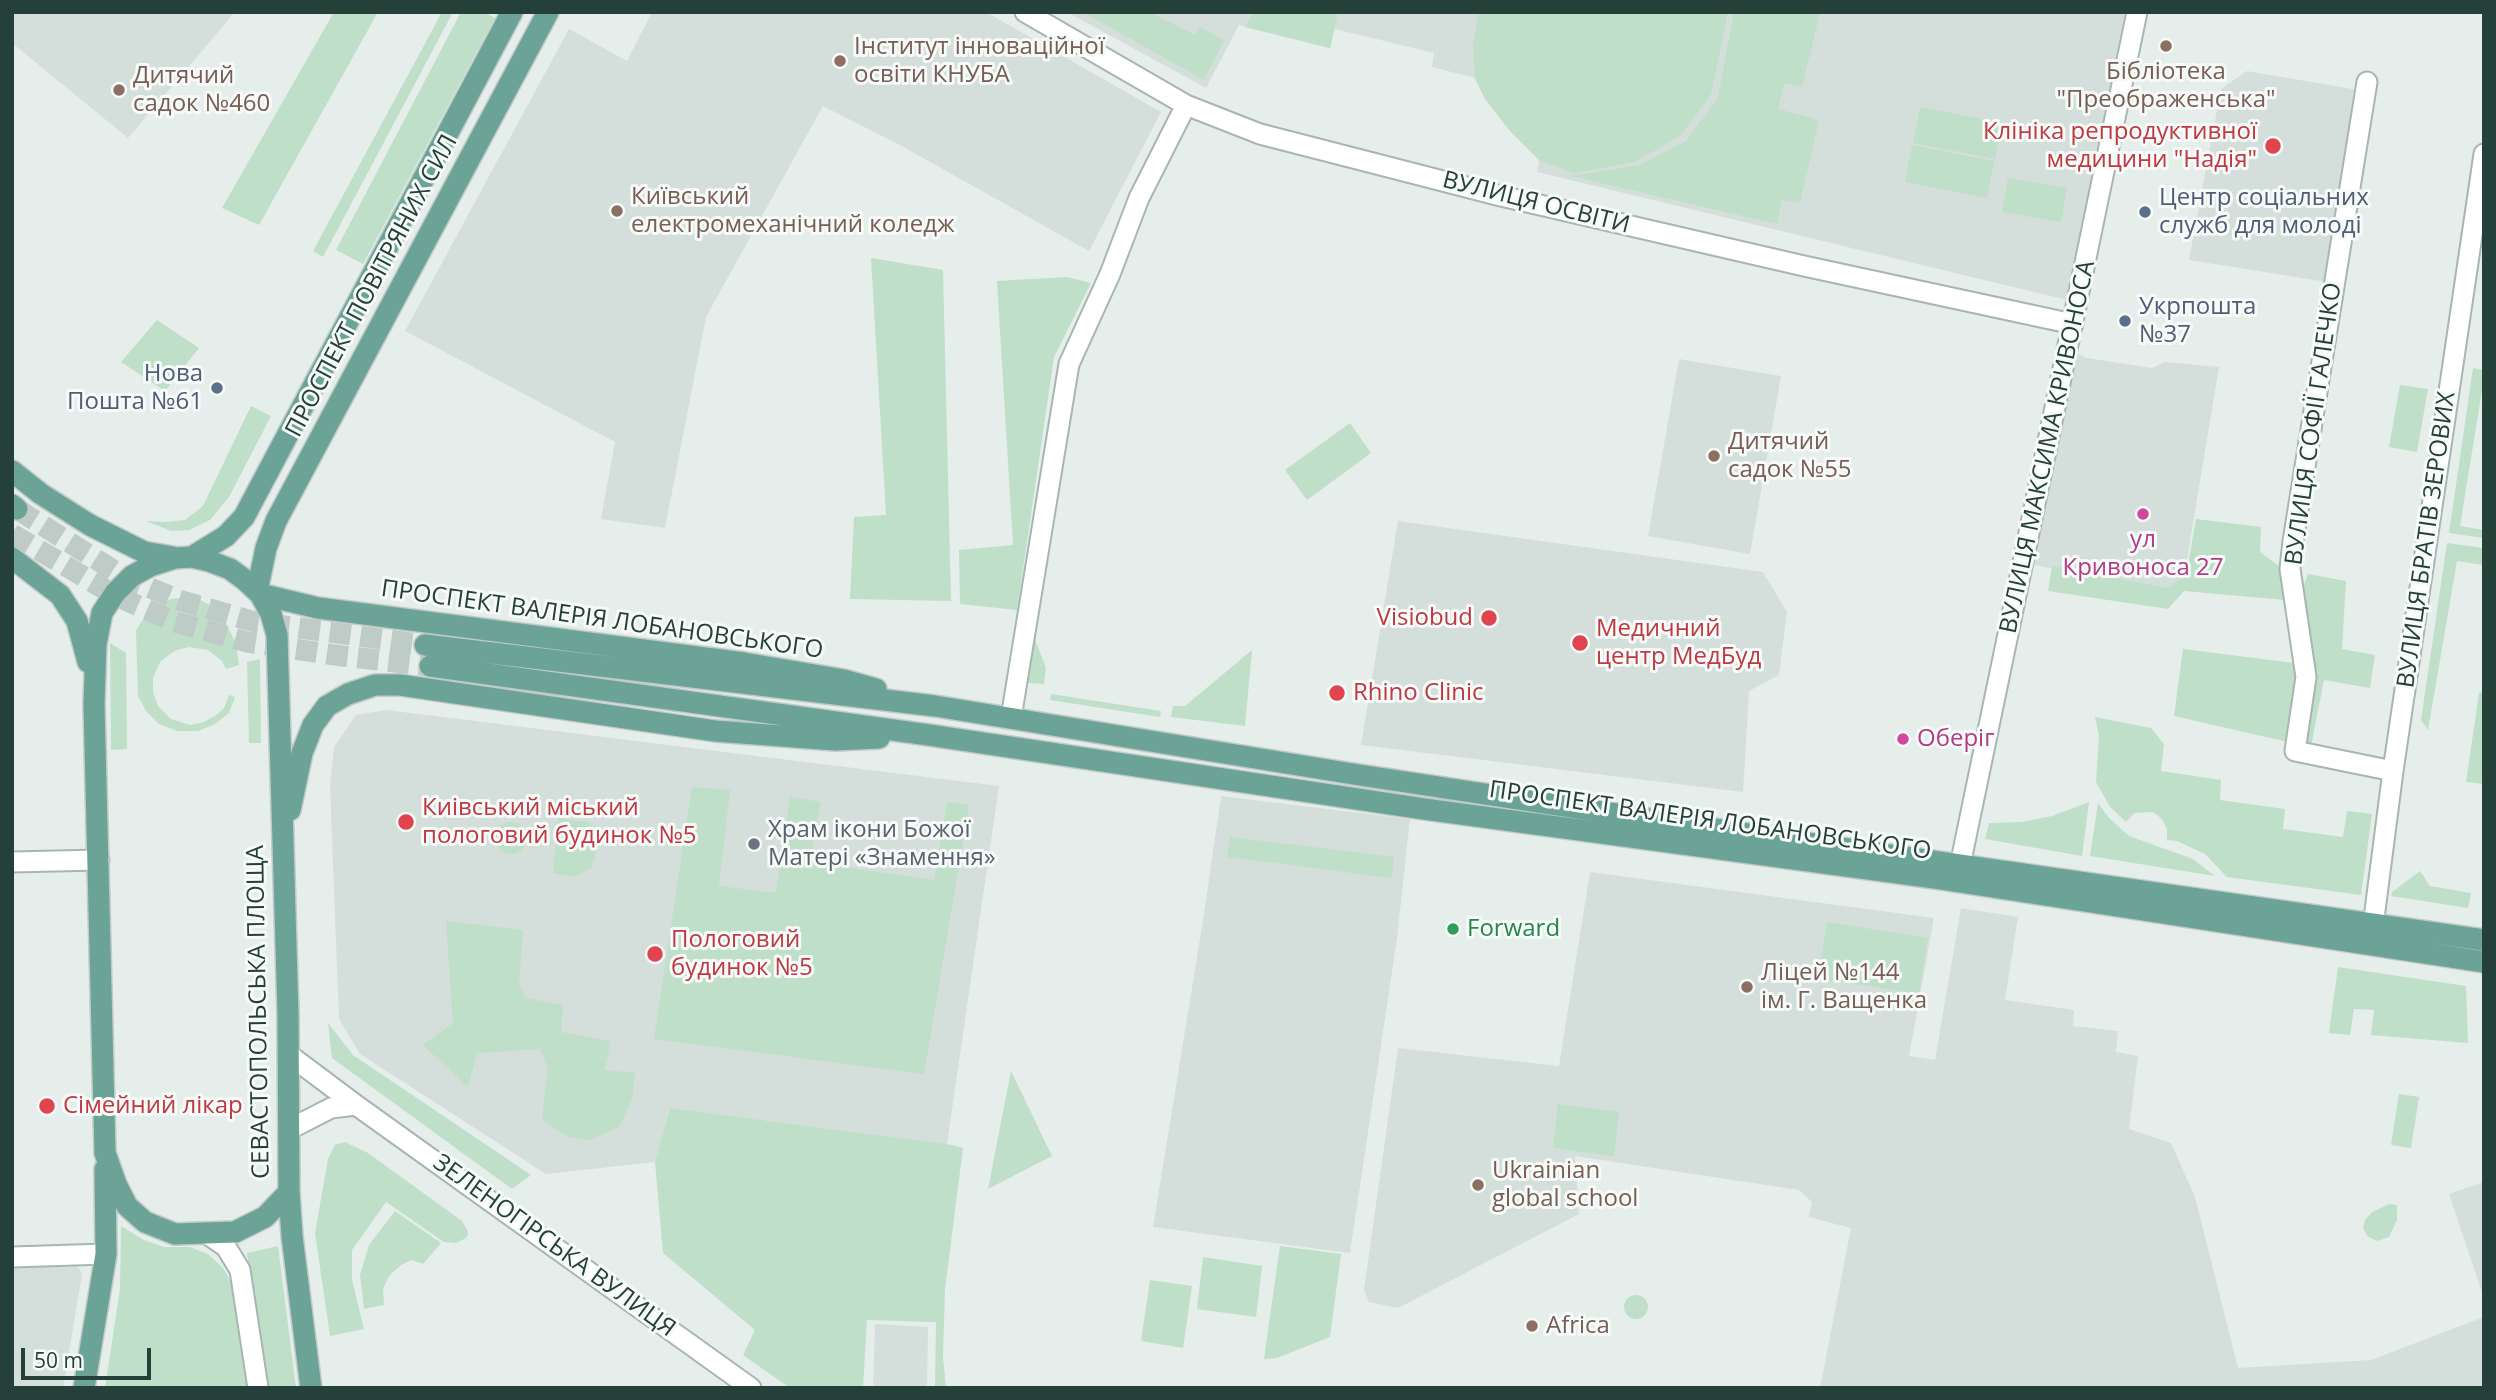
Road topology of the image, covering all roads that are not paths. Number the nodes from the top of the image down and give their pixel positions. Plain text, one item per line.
1 (512, 12) edge
2 (548, 12) edge
3 (1025, 12) edge
4 (2137, 12) edge
5 (2367, 82) dead end
6 (1186, 105) junction
7 (2484, 154) edge
8 (2073, 324) junction
9 (12, 471) edge
10 (12, 558) edge
11 (183, 558) junction
12 (259, 593) junction
13 (425, 645) tunnel mouth
14 (430, 666) tunnel mouth
15 (94, 704) junction
16 (935, 706) junction
17 (1011, 718) junction
18 (929, 735) junction
19 (2393, 771) junction
20 (282, 846) junction
21 (99, 860) junction
22 (12, 862) edge
23 (1959, 873) junction
24 (2374, 926) junction
25 (2484, 940) edge
26 (2484, 962) edge
27 (288, 1054) junction
28 (356, 1105) junction
29 (290, 1129) junction
30 (105, 1153) junction
31 (289, 1192) junction
32 (207, 1234) junction
33 (106, 1254) junction
34 (12, 1257) edge
35 (84, 1388) edge
36 (258, 1388) edge
37 (311, 1388) edge
38 (751, 1388) edge

1 - 11 main road, ПРОСПЕКТ ПОВІТРЯНИХ СИЛ
2 - 12 main road, ПРОСПЕКТ ПОВІТРЯНИХ СИЛ
3 - 6 street, ВУЛИЦЯ ОСВІТИ
4 - 8 street, ВУЛИЦЯ МАКСИМА КРИВОНОСА
5 - 19 street, ВУЛИЦЯ СОФІЇ ГАЛЕЧКО
6 - 8 street, ВУЛИЦЯ ОСВІТИ
6 - 17 street
7 - 19 street, ВУЛИЦЯ БРАТІВ ЗЕРОВИХ
8 - 23 street, ВУЛИЦЯ МАКСИМА КРИВОНОСА
9 - 11 main road
10 - 15 main road
11 - 12 main road, СЕВАСТОПОЛЬСЬКА ПЛОЩА
11 - 15 main road, СЕВАСТОПОЛЬСЬКА ПЛОЩА
12 - 16 main road, ПРОСПЕКТ ВАЛЕРІЯ ЛОБАНОВСЬКОГО
12 - 20 main road, СЕВАСТОПОЛЬСЬКА ПЛОЩА
13 - 16 main road, ПРОСПЕКТ ВАЛЕРІЯ ЛОБАНОВСЬКОГО
14 - 18 main road, ПРОСПЕКТ ВАЛЕРІЯ ЛОБАНОВСЬКОГО
15 - 21 main road, СЕВАСТОПОЛЬСЬКА ПЛОЩА
16 - 17 main road, ПРОСПЕКТ ВАЛЕРІЯ ЛОБАНОВСЬКОГО
17 - 23 main road, ПРОСПЕКТ ВАЛЕРІЯ ЛОБАНОВСЬКОГО
18 - 20 main road, ПРОСПЕКТ ВАЛЕРІЯ ЛОБАНОВСЬКОГО
18 - 23 main road, ПРОСПЕКТ ВАЛЕРІЯ ЛОБАНОВСЬКОГО
19 - 24 street, ВУЛИЦЯ БРАТІВ ЗЕРОВИХ
20 - 27 main road, СЕВАСТОПОЛЬСЬКА ПЛОЩА
21 - 22 street
21 - 30 main road, СЕВАСТОПОЛЬСЬКА ПЛОЩА
23 - 24 main road, ПРОСПЕКТ ВАЛЕРІЯ ЛОБАНОВСЬКОГО
23 - 26 main road, ПРОСПЕКТ ВАЛЕРІЯ ЛОБАНОВСЬКОГО
24 - 25 main road, ПРОСПЕКТ ВАЛЕРІЯ ЛОБАНОВСЬКОГО
27 - 28 street, ЗЕЛЕНОГІРСЬКА ВУЛИЦЯ
27 - 29 main road, СЕВАСТОПОЛЬСЬКА ПЛОЩА
28 - 29 street
28 - 38 street, ЗЕЛЕНОГІРСЬКА ВУЛИЦЯ
29 - 31 main road, СЕВАСТОПОЛЬСЬКА ПЛОЩА
30 - 32 main road, СЕВАСТОПОЛЬСЬКА ПЛОЩА
30 - 33 main road
31 - 32 main road, СЕВАСТОПОЛЬСЬКА ПЛОЩА
31 - 37 main road
32 - 36 street
33 - 34 street
33 - 35 main road

